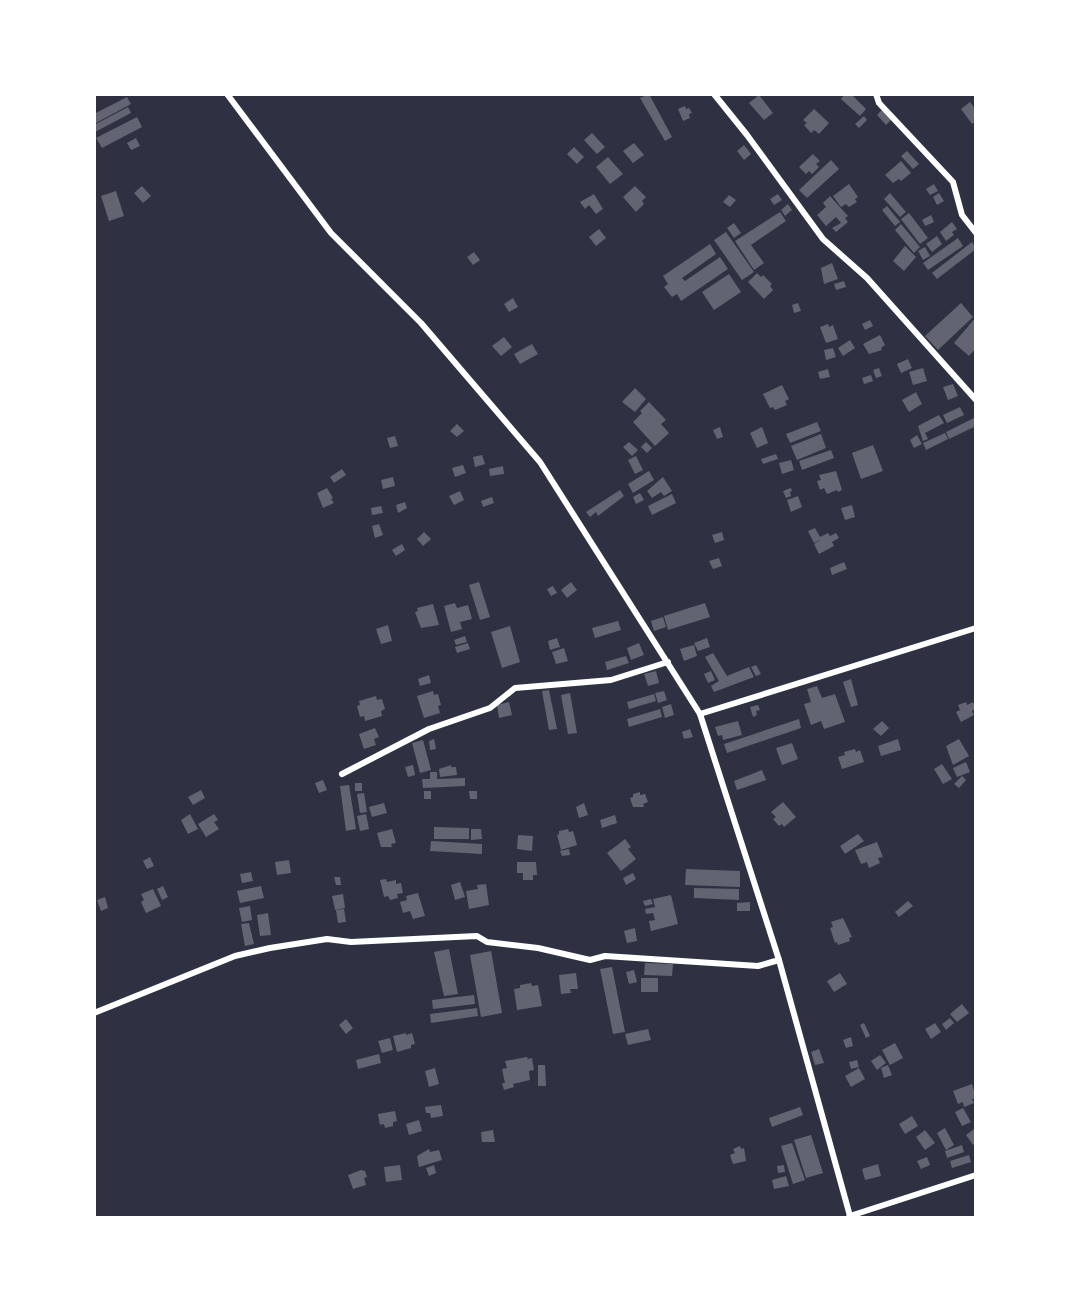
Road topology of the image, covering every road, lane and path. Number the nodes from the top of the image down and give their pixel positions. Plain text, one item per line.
1 (227, 94) edge
2 (714, 94) edge
3 (876, 94) edge
4 (975, 233) edge
5 (975, 400) edge
6 (975, 628) edge
7 (667, 662) junction
8 (701, 714) junction
9 (342, 774) dead end
10 (779, 960) junction
11 (94, 1013) edge
12 (975, 1175) edge
13 (849, 1217) edge

1 - 7 street
2 - 5 street
3 - 4 street
6 - 8 street
7 - 8 street
7 - 9 street
8 - 10 street
10 - 11 street
10 - 13 street
12 - 13 street

